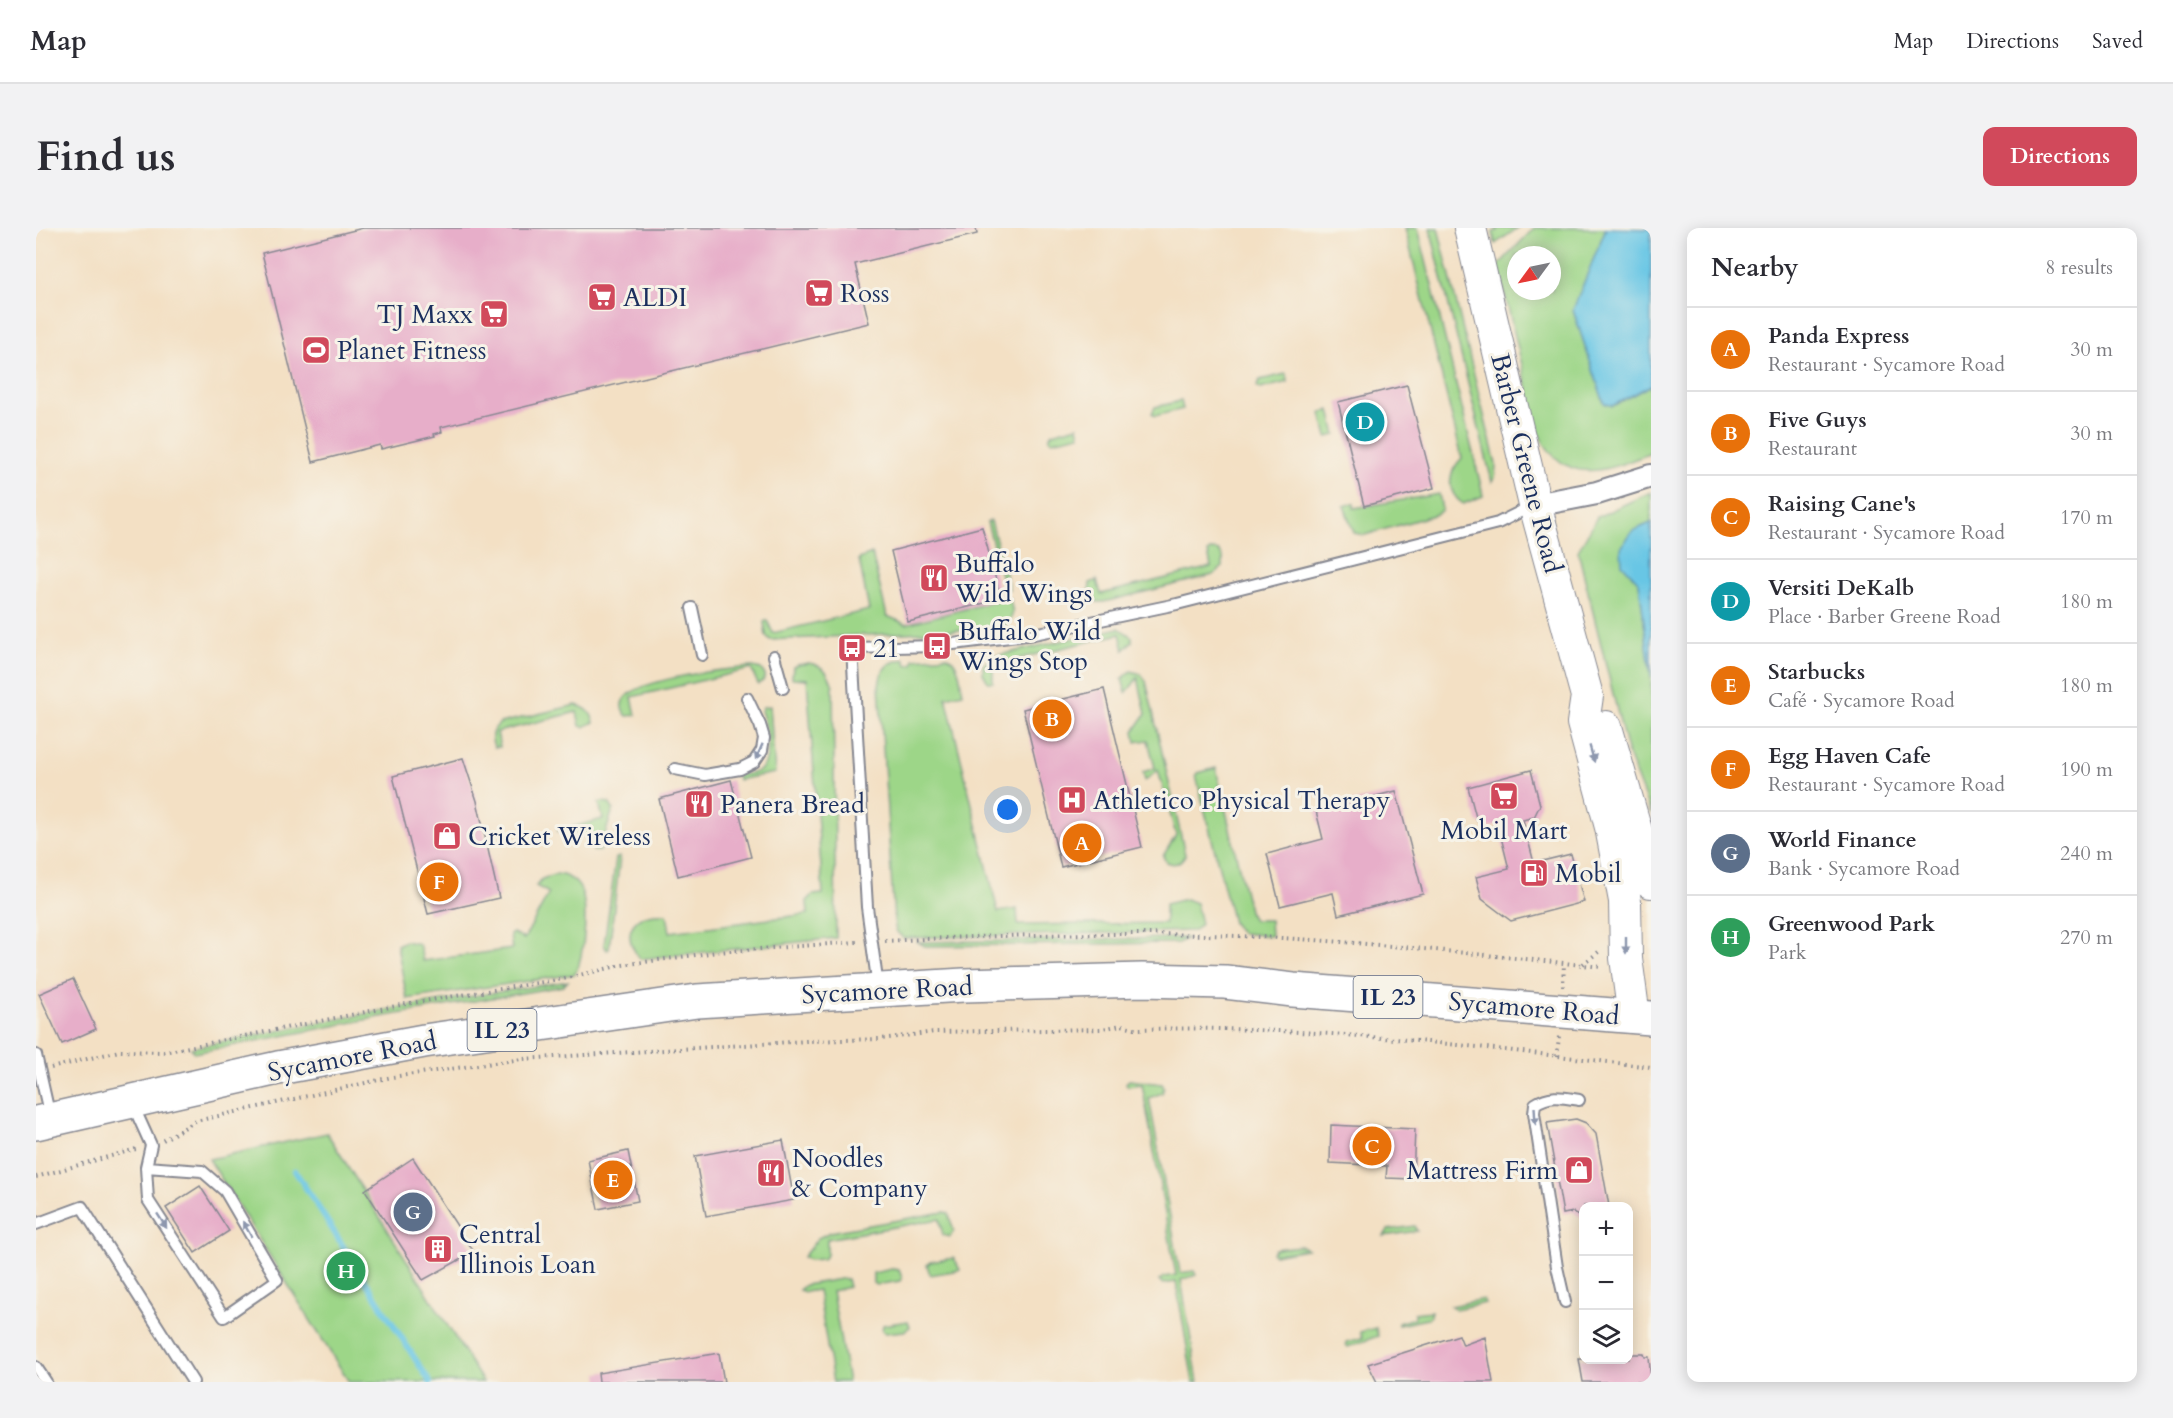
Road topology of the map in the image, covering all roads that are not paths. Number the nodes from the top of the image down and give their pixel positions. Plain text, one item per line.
1 (1470, 228) edge
2 (1651, 476) edge
3 (1535, 505) junction
4 (693, 608) dead end
5 (702, 655) dead end
6 (774, 656) dead end
7 (783, 688) dead end
8 (1587, 696) junction
9 (747, 698) dead end
10 (675, 769) dead end
11 (1647, 844) edge
12 (1651, 882) edge
13 (1651, 980) edge
14 (878, 990) junction
15 (1642, 1017) edge
16 (36, 1056) edge
17 (131, 1100) junction
18 (1579, 1100) dead end
19 (43, 1121) edge
20 (146, 1167) junction
21 (36, 1224) edge
22 (1565, 1302) dead end
23 (36, 1367) edge
24 (46, 1382) edge
25 (193, 1382) edge

1 - 3 main road, Barber Greene Road
2 - 3 street
3 - 8 main road, Barber Greene Road
3 - 14 lane
4 - 5 lane
6 - 7 lane
8 - 11 main road, Barber Greene Road
8 -> 15 main road, Barber Greene Road
9 -> 10 lane
11 - 12 main road, Barber Greene Road
13 - 15 main road
14 - 15 main road, Sycamore Road / IL 23
14 - 17 main road, Sycamore Road / IL 23
16 - 19 lane
17 - 19 main road, IL 23
17 - 20 lane
18 -> 22 lane
20 -> 20 lane
21 - 25 lane
23 - 24 lane

